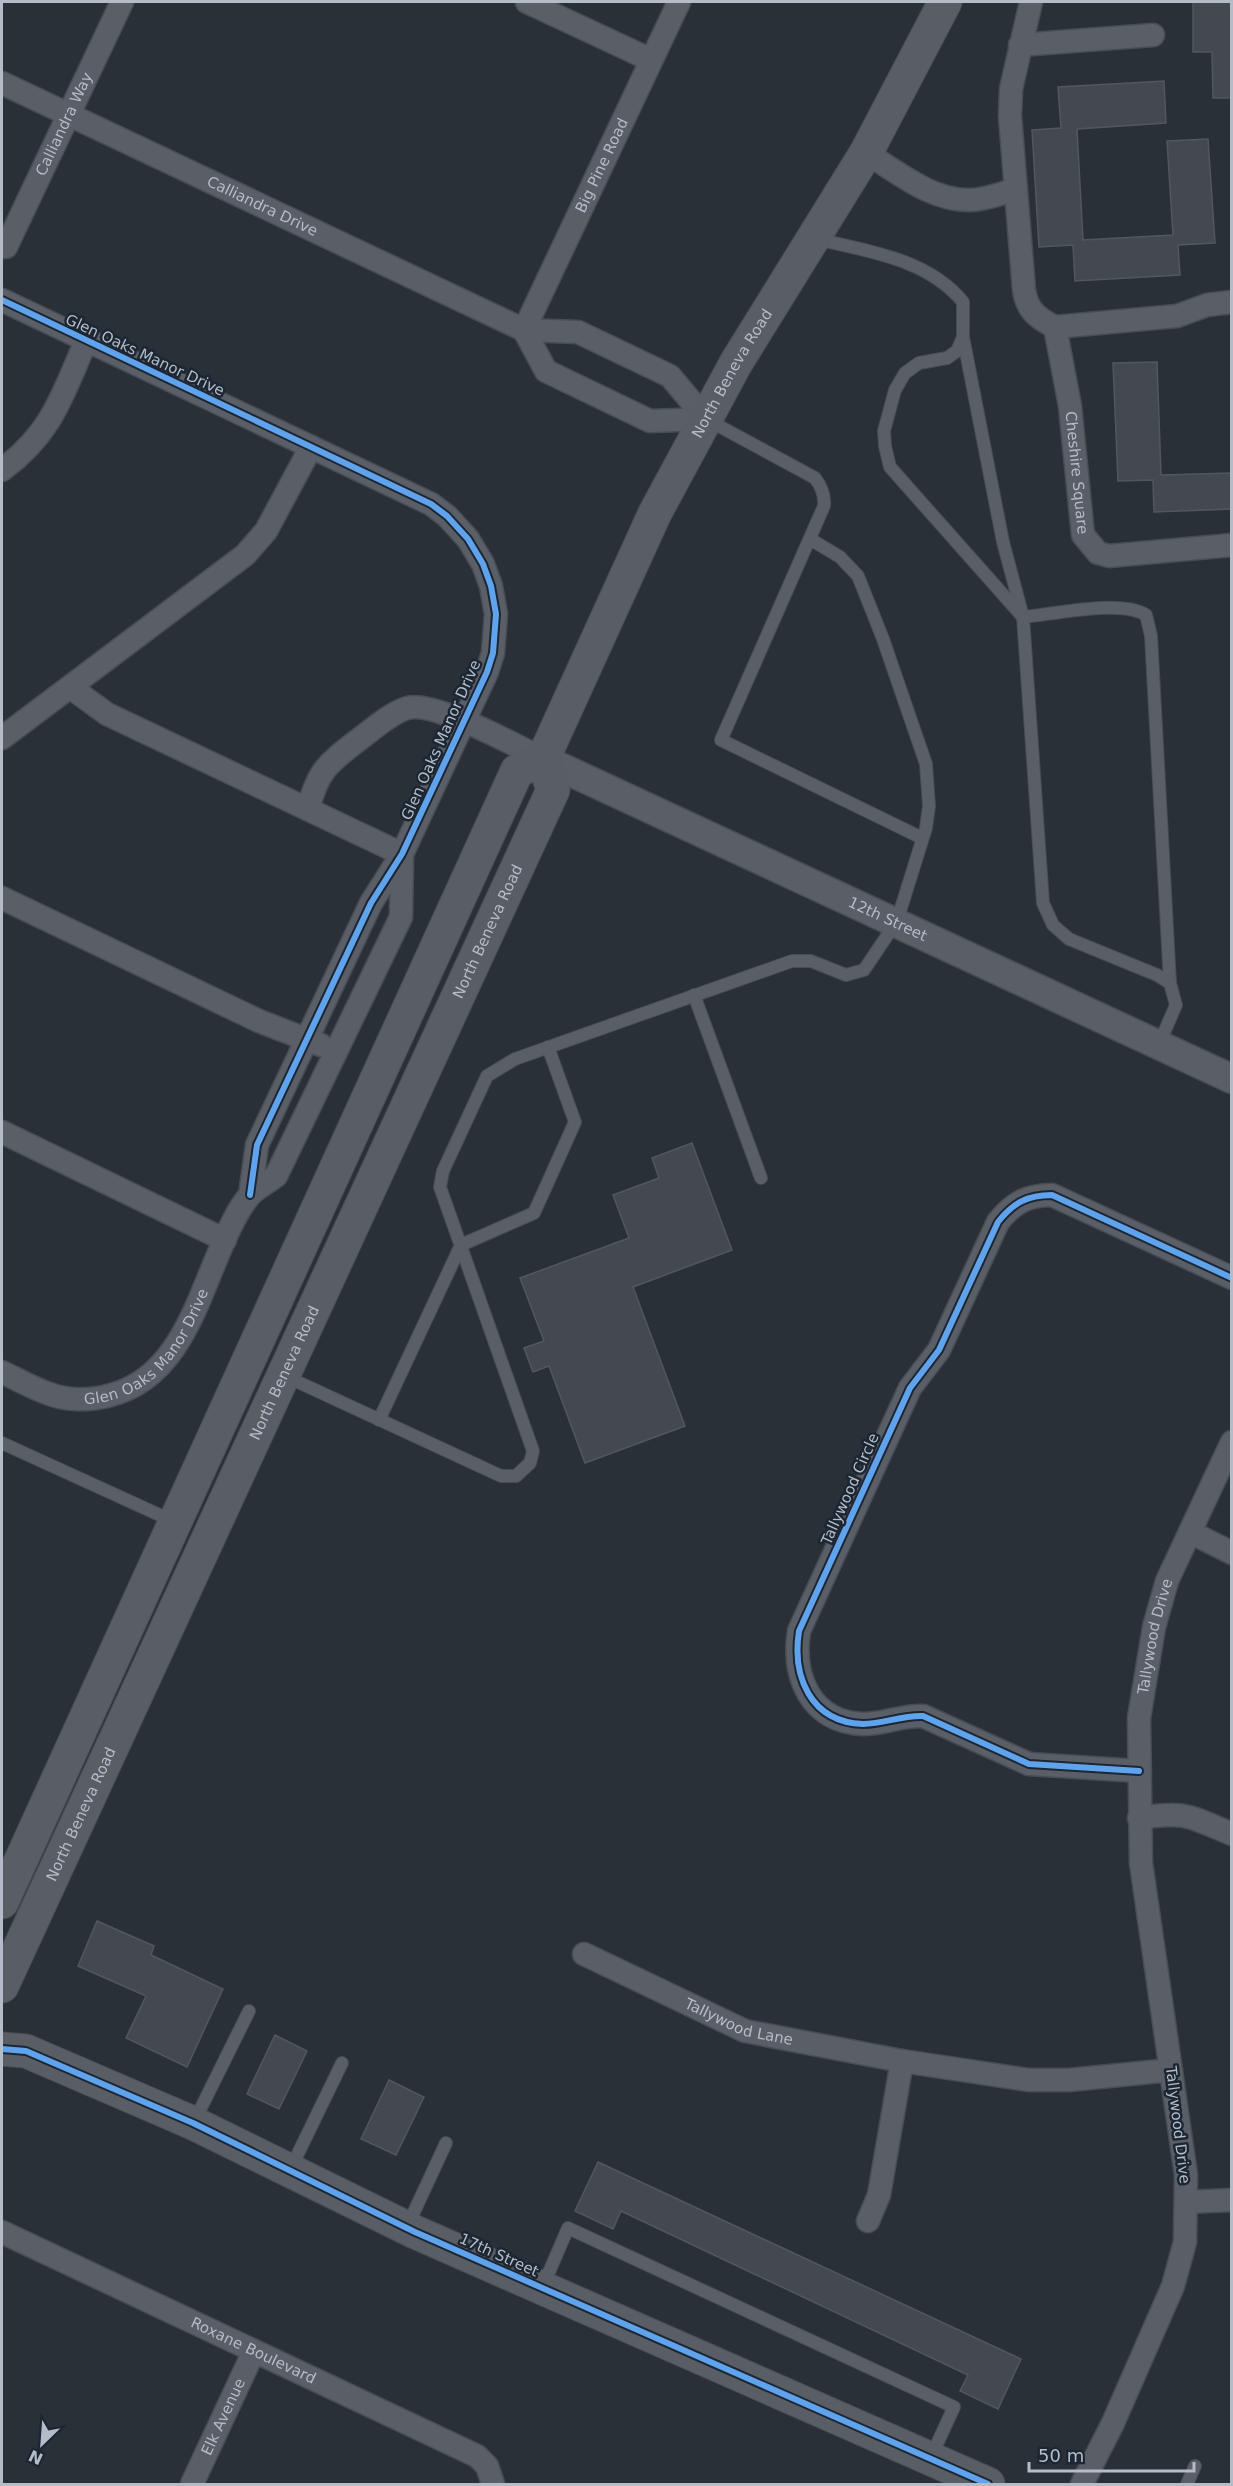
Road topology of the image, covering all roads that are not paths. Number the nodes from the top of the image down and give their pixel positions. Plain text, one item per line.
1 (122, 2) edge
2 (526, 2) edge
3 (679, 2) edge
4 (945, 2) edge
5 (1031, 2) edge
6 (1153, 35) dead end
7 (1020, 45) junction
8 (651, 60) junction
9 (2, 82) edge
10 (68, 114) junction
11 (866, 153) junction
12 (1015, 190) junction
13 (813, 238) junction
14 (6, 247) dead end
15 (2, 300) edge
16 (1232, 302) edge
17 (1055, 327) junction
18 (524, 330) junction
19 (963, 337) junction
20 (86, 341) junction
21 (706, 419) junction
22 (311, 447) junction
23 (2, 470) edge
24 (810, 539) junction
25 (1232, 545) edge
26 (1023, 617) junction
27 (69, 687) junction
28 (464, 721) junction
29 (2, 738) edge
30 (543, 759) junction
31 (308, 809) junction
32 (922, 838) junction
33 (402, 854) junction
34 (2, 898) edge
35 (897, 921) junction
36 (1170, 983) junction
37 (694, 995) junction
38 (307, 1039) junction
39 (1159, 1044) junction
40 (548, 1047) junction
41 (336, 1052) junction
42 (1232, 1079) edge
43 (2, 1132) edge
44 (761, 1178) dead end
45 (250, 1195) junction
46 (225, 1240) junction
47 (461, 1245) junction
48 (1232, 1278) edge
49 (2, 1372) edge
50 (283, 1376) junction
51 (379, 1420) junction
52 (1232, 1442) edge
53 (2, 1443) edge
54 (176, 1522) junction
55 (1190, 1532) junction
56 (1232, 1553) edge
57 (1139, 1771) junction
58 (1139, 1818) junction
59 (1232, 1834) edge
60 (2, 1902) edge
61 (584, 1954) dead end
62 (2, 1986) edge
63 (249, 2011) dead end
64 (2, 2026) edge
65 (14, 2050) edge
66 (902, 2061) junction
67 (342, 2063) dead end
68 (1171, 2070) junction
69 (193, 2123) junction
70 (446, 2143) dead end
71 (289, 2171) junction
72 (1232, 2200) edge
73 (1187, 2202) junction
74 (868, 2221) dead end
75 (406, 2228) junction
76 (4, 2239) edge
77 (543, 2288) junction
78 (254, 2351) junction
79 (931, 2458) junction
80 (1195, 2466) dead end
81 (493, 2482) edge
82 (192, 2484) edge
83 (988, 2484) edge
84 (1082, 2484) edge
85 (1187, 2484) edge

1 - 10 street, Calliandra Way
2 - 8 street
3 - 8 street, Big Pine Road
4 - 11 main road, North Beneva Road
5 - 7 street
6 - 7 street
7 - 12 street
8 - 18 street, Big Pine Road
9 - 10 street, Calliandra Drive
10 - 14 street, Calliandra Way
10 - 18 street, Calliandra Drive
11 - 12 street
11 - 13 main road, North Beneva Road
12 - 17 street
13 - 19 lane
13 - 21 main road, North Beneva Road
15 - 20 street, Glen Oaks Manor Drive
16 - 17 street
17 - 25 street, Cheshire Square
18 - 21 street, Calliandra Drive
18 - 21 street
19 - 26 lane
19 - 26 lane
20 - 22 street, Glen Oaks Manor Drive
20 - 23 street, Glen Oaks Manor Drive
21 - 24 lane
21 - 30 main road, North Beneva Road
22 - 27 street
22 - 28 street, Glen Oaks Manor Drive
24 - 32 lane
24 - 32 lane
26 - 36 lane
26 - 36 lane
27 - 29 street
27 - 31 street
28 - 30 street, Glen Oaks Manor Drive
28 - 31 street, Glen Oaks Manor Drive
28 - 33 street, Glen Oaks Manor Drive
30 - 35 street, 12th Street
30 - 50 main road, North Beneva Road
30 - 54 main road
31 - 33 street
32 - 35 lane
33 - 38 street, Glen Oaks Manor Drive
33 - 41 street, Glen Oaks Manor Drive
34 - 38 street
35 - 37 lane
35 - 39 street, 12th Street
36 - 39 lane
37 - 40 lane
37 - 44 lane
38 - 41 street
38 - 45 street, Glen Oaks Manor Drive
39 - 42 street, 12th Street
40 - 47 lane
40 - 47 lane
41 - 45 street, Glen Oaks Manor Drive
43 - 46 street
45 - 46 street, Glen Oaks Manor Drive
46 - 49 street, Glen Oaks Manor Drive
47 - 51 lane
47 - 51 lane
48 - 57 street, Tallywood Circle
50 - 51 lane
50 - 62 main road, North Beneva Road
52 - 55 street, Tallywood Drive
53 - 54 lane
54 - 60 main road
55 - 56 street
55 - 57 street, Tallywood Drive
57 - 58 street, Tallywood Drive
58 - 59 street
58 - 68 street, Tallywood Drive
61 - 66 street, Tallywood Lane
63 - 69 lane
64 - 65 main road, 17th Street
65 - 69 main road, 17th Street
66 - 68 street, Tallywood Lane
66 - 74 street
67 - 71 lane
68 - 73 street, Tallywood Drive
69 - 71 main road, 17th Street
70 - 75 lane
71 - 75 main road, 17th Street
72 - 73 street
73 - 84 street, Tallywood Drive
75 - 77 main road, 17th Street
76 - 78 street, Roxane Boulevard
77 - 79 main road, 17th Street
77 - 79 lane
78 - 81 street, Roxane Boulevard
78 - 82 street, Elk Avenue
79 - 83 main road, 17th Street
80 - 85 lane

